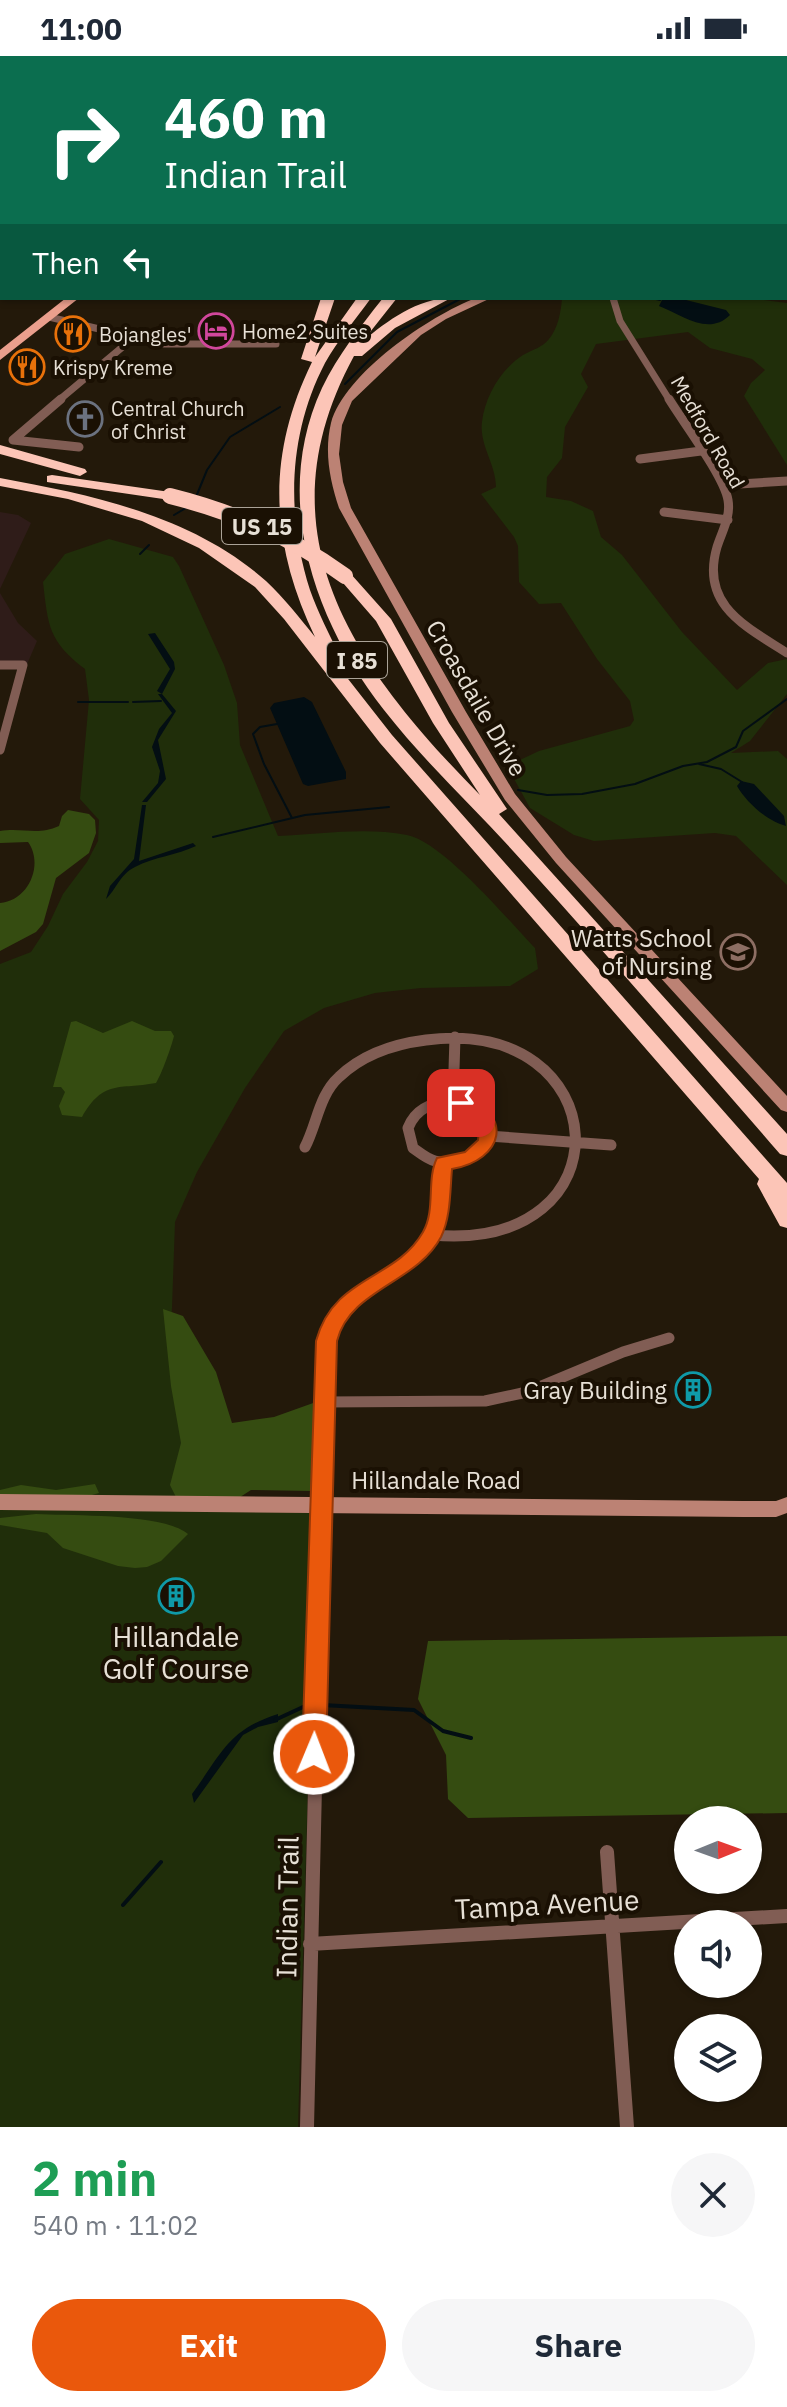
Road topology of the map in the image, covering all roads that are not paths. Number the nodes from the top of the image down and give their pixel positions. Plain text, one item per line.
1 (70, 300) edge
2 (327, 300) edge
3 (362, 300) edge
4 (388, 300) edge
5 (440, 300) edge
6 (481, 300) edge
7 (614, 300) edge
8 (49, 317) junction
9 (132, 339) junction
10 (276, 344) dead end
11 (0, 356) edge
12 (330, 383) junction
13 (297, 409) junction
14 (79, 447) dead end
15 (0, 449) edge
16 (701, 451) junction
17 (640, 459) dead end
18 (0, 470) edge
19 (787, 481) edge
20 (0, 482) edge
21 (723, 485) junction
22 (153, 492) junction
23 (0, 494) edge
24 (118, 509) junction
25 (664, 512) dead end
26 (728, 520) junction
27 (787, 653) edge
28 (0, 665) edge
29 (342, 680) junction
30 (1, 745) edge
31 (511, 837) junction
32 (455, 1037) junction
33 (453, 1102) junction
34 (787, 1106) edge
35 (488, 1136) junction
36 (578, 1143) junction
37 (611, 1145) dead end
38 (305, 1147) dead end
39 (787, 1148) edge
40 (444, 1163) junction
41 (760, 1165) junction
42 (787, 1197) edge
43 (787, 1220) edge
44 (432, 1235) junction
45 (669, 1338) dead end
46 (324, 1402) junction
47 (0, 1502) edge
48 (321, 1505) junction
49 (783, 1509) edge
50 (607, 1852) dead end
51 (787, 1916) edge
52 (614, 1926) junction
53 (310, 1944) junction
54 (307, 2127) edge
55 (627, 2127) edge

1 - 8 main road
2 - 13 highway
3 - 13 highway, I 85
4 - 12 highway, I 85
5 - 12 highway
6 - 34 street, Croasdaile Drive
7 - 16 street, Medford Road
8 - 9 street
8 - 11 main road
9 - 10 street
9 - 14 street
12 - 31 highway, I 85
13 - 29 highway, I 85
15 - 22 highway
16 - 17 street
16 - 21 street, Medford Road
18 - 22 highway, US 15
19 - 21 street
20 - 24 highway, US 15
21 - 26 street, Medford Road
22 - 31 highway, US 15, bridge
23 - 24 highway
24 - 29 highway, US 15
25 - 26 street
26 - 27 street, Medford Road
28 - 30 street
29 - 41 highway, I 85
31 - 39 highway, I 85
32 - 33 street
32 - 36 street
32 - 38 street
33 - 35 street
33 - 40 street
35 - 36 street
35 - 40 street
36 - 37 street
36 - 44 street
40 - 44 street
41 - 42 highway, I 85
41 - 43 highway
44 - 46 street, Indian Trail
45 - 46 street
46 - 48 street, Indian Trail
47 - 48 street, Hillandale Road
48 - 49 street, Hillandale Road
48 - 53 street, Indian Trail
50 - 52 street
51 - 52 street, Tampa Avenue
52 - 53 street, Tampa Avenue
52 - 55 street
53 - 54 street, Indian Trail

